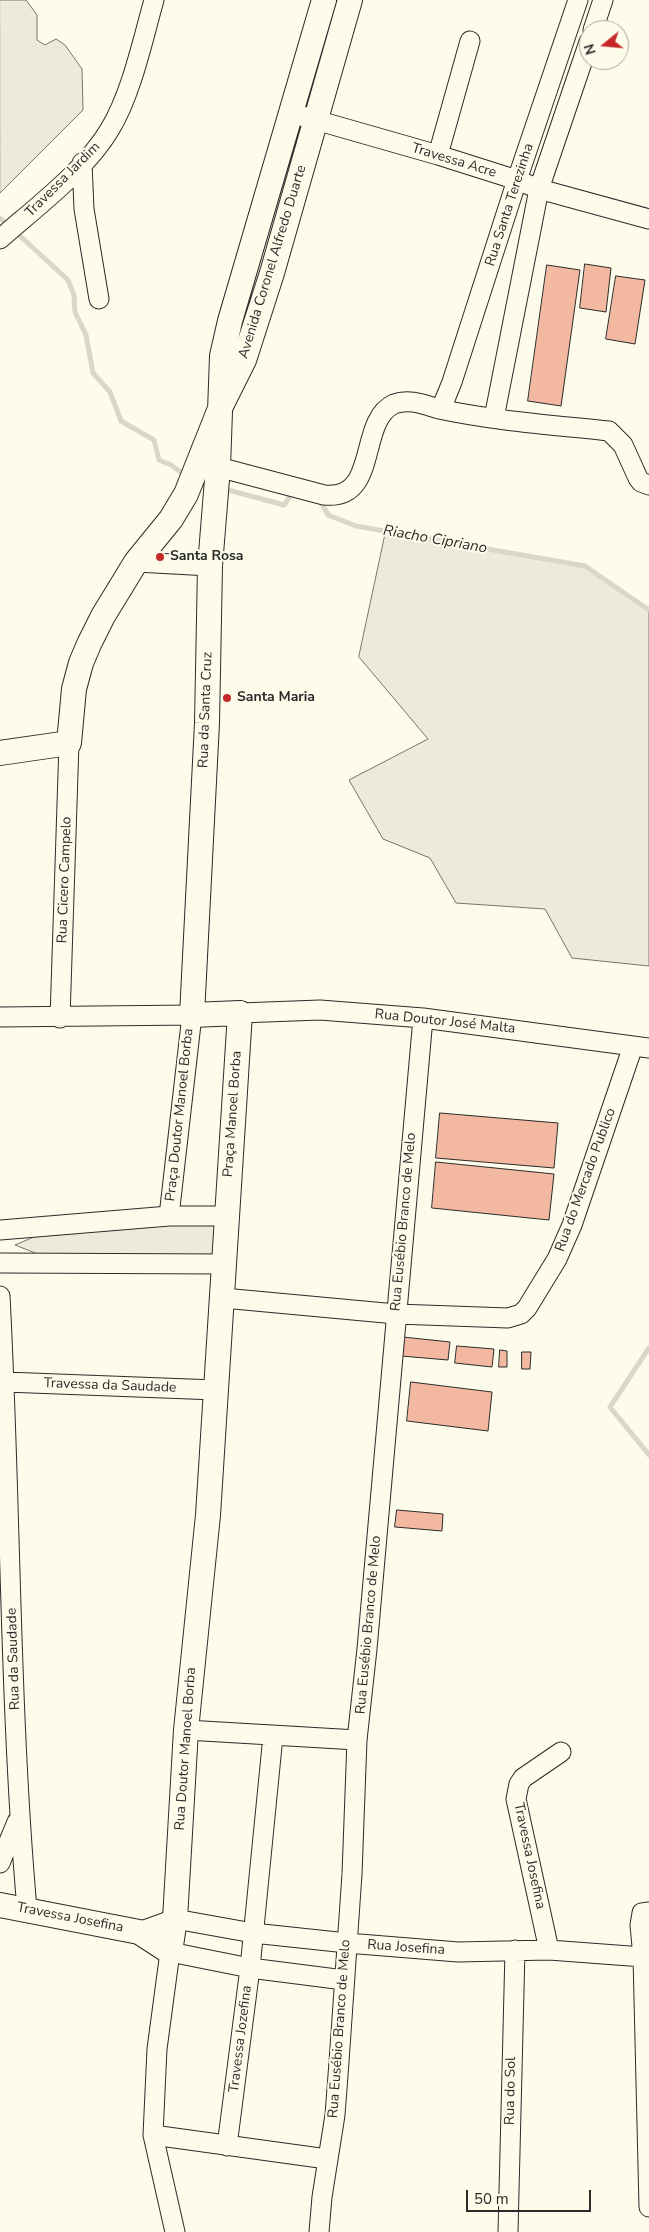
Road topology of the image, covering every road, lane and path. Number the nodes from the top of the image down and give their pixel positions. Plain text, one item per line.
1 (154, 0) edge
2 (324, 0) edge
3 (350, 0) edge
4 (578, 0) edge
5 (603, 0) edge
6 (596, 20) edge
7 (470, 41) dead end
8 (579, 70) edge
9 (291, 113) junction
10 (316, 120) junction
11 (438, 155) junction
12 (82, 163) junction
13 (517, 180) junction
14 (539, 189) junction
15 (649, 219) edge
16 (0, 239) edge
17 (99, 299) dead end
18 (221, 406) junction
19 (441, 409) junction
20 (494, 418) junction
21 (218, 467) junction
22 (649, 485) edge
23 (136, 562) junction
24 (210, 566) junction
25 (69, 743) junction
26 (0, 753) edge
27 (240, 1013) junction
28 (192, 1015) junction
29 (0, 1017) edge
30 (60, 1018) junction
31 (423, 1018) junction
32 (641, 1047) edge
33 (169, 1216) junction
34 (226, 1216) junction
35 (0, 1230) edge
36 (0, 1263) edge
37 (225, 1264) junction
38 (0, 1296) edge
39 (223, 1298) junction
40 (396, 1314) junction
41 (5, 1382) junction
42 (216, 1390) junction
43 (186, 1730) junction
44 (273, 1736) junction
45 (357, 1740) junction
46 (561, 1752) dead end
47 (19, 1816) junction
48 (0, 1863) edge
49 (0, 1904) edge
50 (27, 1909) junction
51 (649, 1912) edge
52 (175, 1919) junction
53 (139, 1932) junction
54 (253, 1933) junction
55 (347, 1943) junction
56 (515, 1950) junction
57 (548, 1950) junction
58 (170, 1952) junction
59 (644, 1957) junction
60 (250, 1968) junction
61 (344, 1980) junction
62 (647, 2042) edge
63 (153, 2135) junction
64 (227, 2146) junction
65 (327, 2159) junction
66 (649, 2207) edge
67 (175, 2232) edge
68 (319, 2232) edge
69 (508, 2232) edge

1 - 12 street, Travessa Jardim
2 - 9 main road, Avenida Coronel Alfredo Duarte
3 - 10 main road, Avenida Coronel Alfredo Duarte
4 - 13 street, Rua Santa Terezinha
5 - 6 street
7 - 11 street
8 - 14 street, Rua Santa Terezinha
9 - 10 street, Travessa Acre
9 - 18 main road, Avenida Coronel Alfredo Duarte
10 - 11 street, Travessa Acre
10 - 18 main road, Avenida Coronel Alfredo Duarte
11 - 13 street, Travessa Acre
12 - 16 street, Travessa Jardim
12 - 17 street
13 - 14 street, Travessa Acre
13 - 19 street, Rua Santa Terezinha
14 - 15 street, Travessa Acre
14 - 20 street, Rua Santa Terezinha
18 - 21 main road, Rua da Santa Cruz
18 - 23 main road
19 - 20 street
19 - 21 street
20 - 22 street
21 - 24 main road, Rua da Santa Cruz
23 - 24 street
23 - 25 main road
24 - 28 main road, Rua da Santa Cruz
25 - 26 main road
25 - 30 street, Rua Cicero Campelo
27 - 28 main road
27 - 31 street, Rua Doutor José Malta
27 - 34 main road, Praça Manoel Borba
28 - 30 street
28 - 33 street, Praça Doutor Manoel Borba
29 - 30 street
31 - 32 street, Rua Doutor José Malta
31 - 40 street, Rua Eusébio Branco de Melo
32 - 40 street, Rua do Mercado Publico
33 - 34 street
33 - 35 street
34 - 37 main road, Praça Manoel Borba
36 - 37 street
37 - 39 main road, Rua Doutor Manoel Borba
38 - 41 street, Rua da Saudade
39 - 40 street, Rua do Mercado Publico
39 - 42 main road, Rua Doutor Manoel Borba
40 - 45 street, Rua Eusébio Branco de Melo
41 - 42 street, Travessa da Saudade
41 - 47 street, Rua da Saudade
42 - 43 main road, Rua Doutor Manoel Borba
43 - 44 street
43 - 52 main road, Rua Doutor Manoel Borba
44 - 45 street
44 - 54 street
45 - 55 street, Rua Eusébio Branco de Melo
46 - 57 street, Travessa Josefina
47 - 48 street, Rua da Saudade
47 - 50 street, Rua da Saudade
49 - 50 main road, Travessa Josefina
50 - 53 main road, Travessa Josefina
51 - 59 street
52 - 53 street
52 - 54 street, Rua Josefina
52 - 58 main road, Rua Doutor Manoel Borba
53 - 58 main road
54 - 55 street, Rua Josefina
54 - 60 street, Travessa Jozefina
55 - 56 street, Rua Josefina
55 - 61 street, Rua Eusébio Branco de Melo
56 - 57 street, Rua Josefina
56 - 69 street, Rua do Sol
57 - 59 street
58 - 60 street
58 - 63 street, Rua Doutor Manoel Borba
59 - 62 street
60 - 61 street
60 - 64 street, Travessa Jozefina
61 - 65 street, Rua Eusébio Branco de Melo
62 - 66 street
63 - 64 street
63 - 67 street, Rua Doutor Manoel Borba
64 - 65 street
65 - 68 street, Rua Eusébio Branco de Melo

